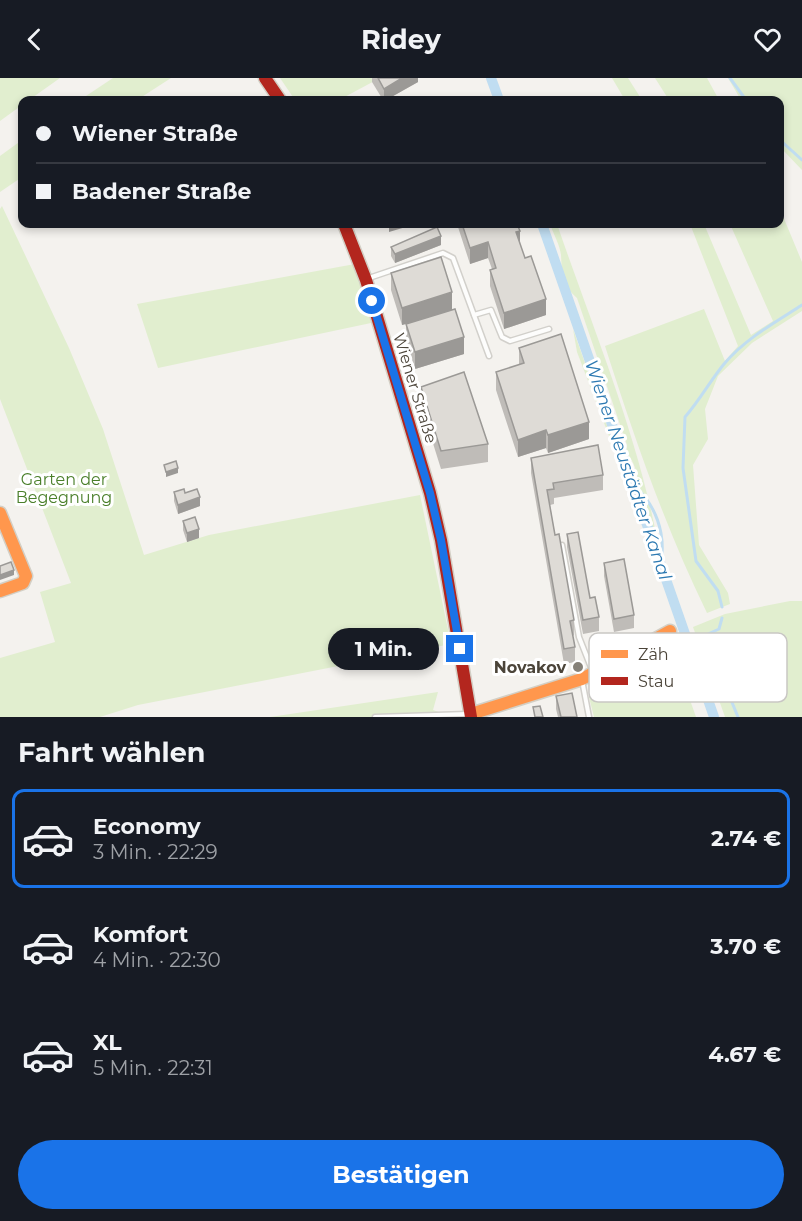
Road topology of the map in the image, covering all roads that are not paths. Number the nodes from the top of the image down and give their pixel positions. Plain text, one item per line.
1 (266, 78) edge
2 (277, 96) edge
3 (346, 228) edge
4 (366, 280) junction
5 (474, 315) junction
6 (549, 329) dead end
7 (489, 356) dead end
8 (0, 513) edge
9 (562, 545) edge
10 (0, 591) edge
11 (670, 631) dead end
12 (666, 633) edge
13 (587, 677) junction
14 (471, 716) edge
15 (375, 717) edge
16 (590, 717) edge

1 - 2 main road
3 - 4 main road, Wiener Straße
4 - 5 lane
4 - 14 main road, Wiener Straße
5 - 6 lane
5 - 7 lane
8 - 10 main road
9 - 13 lane
11 - 12 main road
13 - 14 main road
13 - 16 lane
14 - 15 lane

